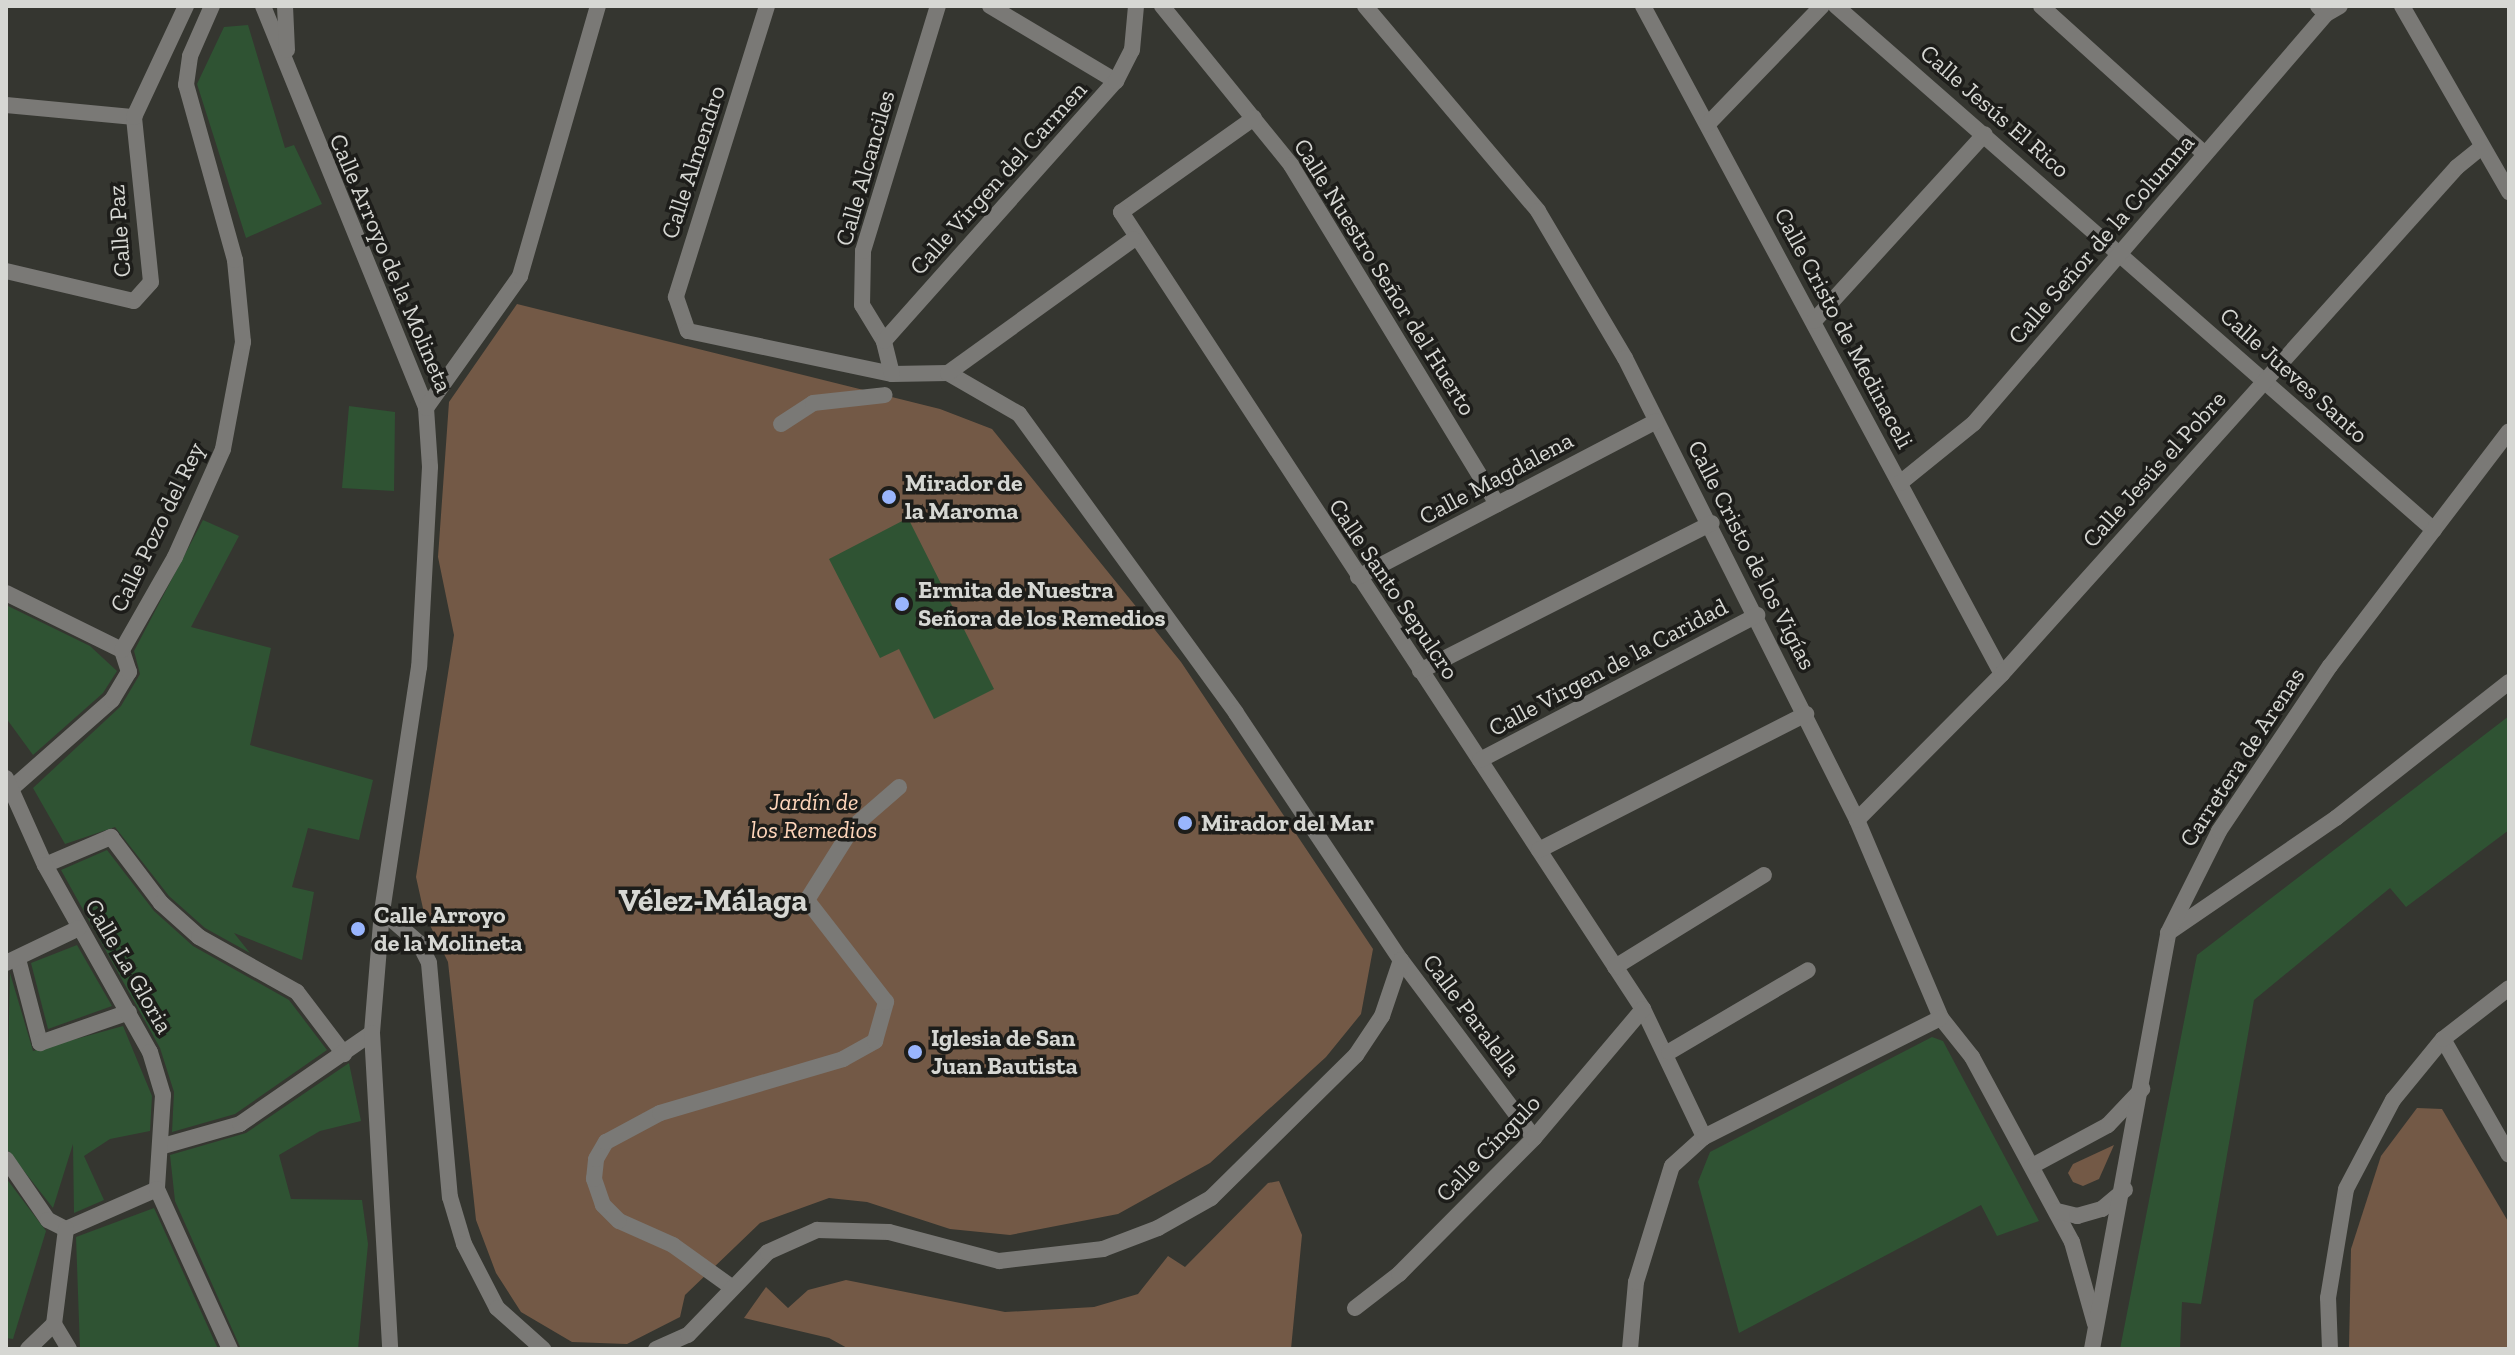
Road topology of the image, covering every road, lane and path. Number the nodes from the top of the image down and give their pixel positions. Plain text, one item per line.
1 (186, 6) edge
2 (212, 6) edge
3 (263, 6) edge
4 (285, 6) edge
5 (598, 6) edge
6 (767, 6) edge
7 (938, 6) edge
8 (990, 6) edge
9 (1136, 6) edge
10 (1162, 6) edge
11 (1365, 6) edge
12 (1643, 6) edge
13 (1822, 6) edge
14 (1836, 6) edge
15 (2041, 6) edge
16 (2402, 6) edge
17 (2328, 9) edge
18 (287, 60) junction
19 (1116, 81) junction
20 (6, 105) edge
21 (134, 117) junction
22 (1254, 118) junction
23 (1708, 124) junction
24 (1985, 134) junction
25 (2482, 147) junction
26 (2205, 154) junction
27 (2509, 192) edge
28 (1134, 239) junction
29 (2123, 254) junction
30 (6, 271) edge
31 (1814, 321) junction
32 (884, 341) junction
33 (948, 373) junction
34 (892, 374) junction
35 (2264, 382) junction
36 (885, 395) dead end
37 (426, 408) junction
38 (1656, 421) junction
39 (781, 424) dead end
40 (2509, 431) edge
41 (1900, 483) junction
42 (1497, 504) junction
43 (1712, 523) junction
44 (2434, 530) junction
45 (1358, 577) junction
46 (6, 593) edge
47 (1757, 615) junction
48 (122, 650) junction
49 (1420, 671) junction
50 (2002, 674) junction
51 (2509, 682) edge
52 (1806, 714) junction
53 (1480, 760) junction
54 (899, 787) dead end
55 (10, 793) edge
56 (1857, 820) junction
57 (1539, 850) junction
58 (45, 865) junction
59 (1764, 875) dead end
60 (382, 911) junction
61 (79, 928) junction
62 (2168, 933) junction
63 (1401, 960) junction
64 (12, 961) edge
65 (1615, 967) junction
66 (1808, 970) dead end
67 (2509, 988) edge
68 (1643, 1009) junction
69 (129, 1012) junction
70 (1941, 1018) junction
71 (372, 1033) junction
72 (2443, 1039) junction
73 (1669, 1052) junction
74 (344, 1054) junction
75 (2142, 1089) junction
76 (1704, 1137) junction
77 (1534, 1138) junction
78 (163, 1146) junction
79 (2509, 1155) edge
80 (6, 1159) edge
81 (2032, 1166) junction
82 (157, 1189) junction
83 (2125, 1190) junction
84 (2057, 1211) junction
85 (66, 1229) junction
86 (730, 1286) junction
87 (1355, 1308) dead end
88 (54, 1324) junction
89 (2095, 1324) junction
90 (28, 1349) edge
91 (69, 1349) edge
92 (230, 1349) edge
93 (390, 1349) edge
94 (543, 1349) edge
95 (656, 1349) edge
96 (1630, 1349) edge
97 (2092, 1349) edge
98 (2330, 1349) edge

1 - 21 street
2 - 48 street, Calle Pozo del Rey
3 - 18 street, Calle Arroyo de la Molineta
4 - 18 street, Calle Arroyo de la Molineta
5 - 37 street
6 - 34 street, Calle Almendro
7 - 32 street, Calle Alcanciles
8 - 19 street
9 - 19 street, Calle Virgen del Carmen
10 - 22 street, Calle Nuestro Señor del Huerto
11 - 38 street, Calle Cristo de los Vigías
12 - 23 street, Calle Cristo de Medinaceli
13 - 23 street
14 - 24 street, Calle Jesús El Rico
15 - 26 street
16 - 25 street
17 - 26 street, Calle Señor de la Columna
18 - 37 street, Calle Arroyo de la Molineta
19 - 32 street, Calle Virgen del Carmen
20 - 21 street
21 - 30 street, Calle Paz
22 - 28 street, Calle Santo Sepulcro
22 - 42 street, Calle Nuestro Señor del Huerto
23 - 31 street, Calle Cristo de Medinaceli
24 - 29 street, Calle Jesús El Rico
24 - 31 street
25 - 27 street
25 - 35 street, Calle Jesús el Pobre
26 - 29 street, Calle Señor de la Columna
28 - 33 street
28 - 45 street, Calle Santo Sepulcro
29 - 35 street, Calle Jueves Santo
29 - 41 street, Calle Señor de la Columna
31 - 41 street, Calle Cristo de Medinaceli
32 - 34 street
33 - 34 street
33 - 63 street
35 - 44 street, Calle Jueves Santo
35 - 50 street, Calle Jesús el Pobre
36 - 39 street
37 - 60 street, Calle Arroyo de la Molineta
38 - 42 street, Calle Magdalena
38 - 43 street, Calle Cristo de los Vigías
40 - 44 street, Carretera de Arenas
41 - 50 street, Calle Cristo de Medinaceli
42 - 45 street, Calle Magdalena
43 - 47 street, Calle Cristo de los Vigías
43 - 49 street
44 - 62 street, Carretera de Arenas
45 - 49 street, Calle Santo Sepulcro
46 - 48 street
47 - 52 street, Calle Cristo de los Vigías
47 - 53 street, Calle Virgen de la Caridad
48 - 55 street, Calle Pozo del Rey
49 - 53 street, Calle Santo Sepulcro
50 - 56 street, Calle Jesús el Pobre
51 - 62 street
52 - 56 street, Calle Cristo de los Vigías
52 - 57 street
53 - 57 street, Calle Santo Sepulcro
54 - 86 street
55 - 58 street, Calle La Gloria
56 - 70 street, Calle Cristo de los Vigías
57 - 65 street, Calle Santo Sepulcro
58 - 61 street, Calle La Gloria
58 - 74 street
59 - 65 street
60 - 71 street, Calle Arroyo de la Molineta
60 - 94 street
61 - 64 street
61 - 69 street, Calle La Gloria
62 - 75 street, Carretera de Arenas
63 - 77 street, Calle Paralella
63 - 86 street
64 - 69 street
65 - 68 street, Calle Santo Sepulcro
66 - 73 street
67 - 72 street
68 - 73 street, Calle Santo Sepulcro
68 - 77 street, Calle Cíngulo
69 - 78 street, Calle La Gloria
70 - 76 street
70 - 81 street, Calle Cristo de los Vigías
71 - 74 street
71 - 93 street, Calle Arroyo de la Molineta
72 - 79 street
72 - 98 street
73 - 76 street, Calle Santo Sepulcro
74 - 78 street
75 - 81 street
75 - 83 street, Carretera de Arenas
76 - 96 street
77 - 87 street, Calle Cíngulo
78 - 82 street, Calle La Gloria
80 - 85 street
81 - 84 street, Calle Cristo de los Vigías
82 - 85 street
82 - 92 street
83 - 84 street
83 - 89 street, Carretera de Arenas
84 - 89 street, Calle Cristo de los Vigías
85 - 88 street
86 - 95 street
88 - 90 street
88 - 91 street
89 - 97 street, Carretera de Arenas

